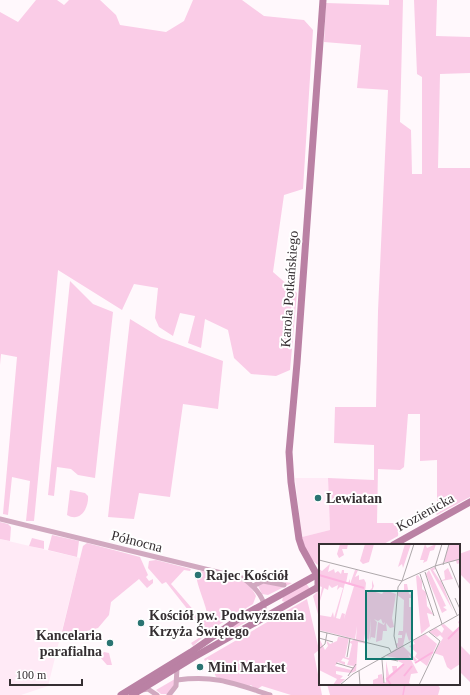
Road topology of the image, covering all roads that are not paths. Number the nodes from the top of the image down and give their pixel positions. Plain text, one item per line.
1 (323, 0) edge
2 (470, 502) edge
3 (0, 519) edge
4 (395, 544) edge
5 (310, 563) junction
6 (308, 579) junction
7 (319, 580) edge
8 (284, 585) dead end
9 (253, 586) junction
10 (279, 595) junction
11 (261, 603) junction
12 (286, 606) junction
13 (260, 620) junction
14 (177, 668) junction
15 (155, 675) junction
16 (177, 680) junction
17 (152, 687) junction
18 (121, 695) edge
19 (132, 695) edge
20 (157, 695) edge
21 (169, 695) edge
22 (270, 695) edge

1 - 5 street, Karola Potkańskiego
2 - 4 street, Kozienicka
3 - 9 street, Północna
5 - 6 street
5 - 7 street, Karola Potkańskiego
6 - 7 street
6 - 10 street
7 - 12 street
8 - 9 street
9 - 11 street, Północna
10 - 11 street
10 - 12 street
11 - 13 street
11 - 15 street
12 - 13 street
13 - 14 street
14 - 16 street
14 - 17 street
15 - 17 street
15 - 18 street
16 - 21 street
16 - 22 street
17 - 19 street
17 - 20 street

